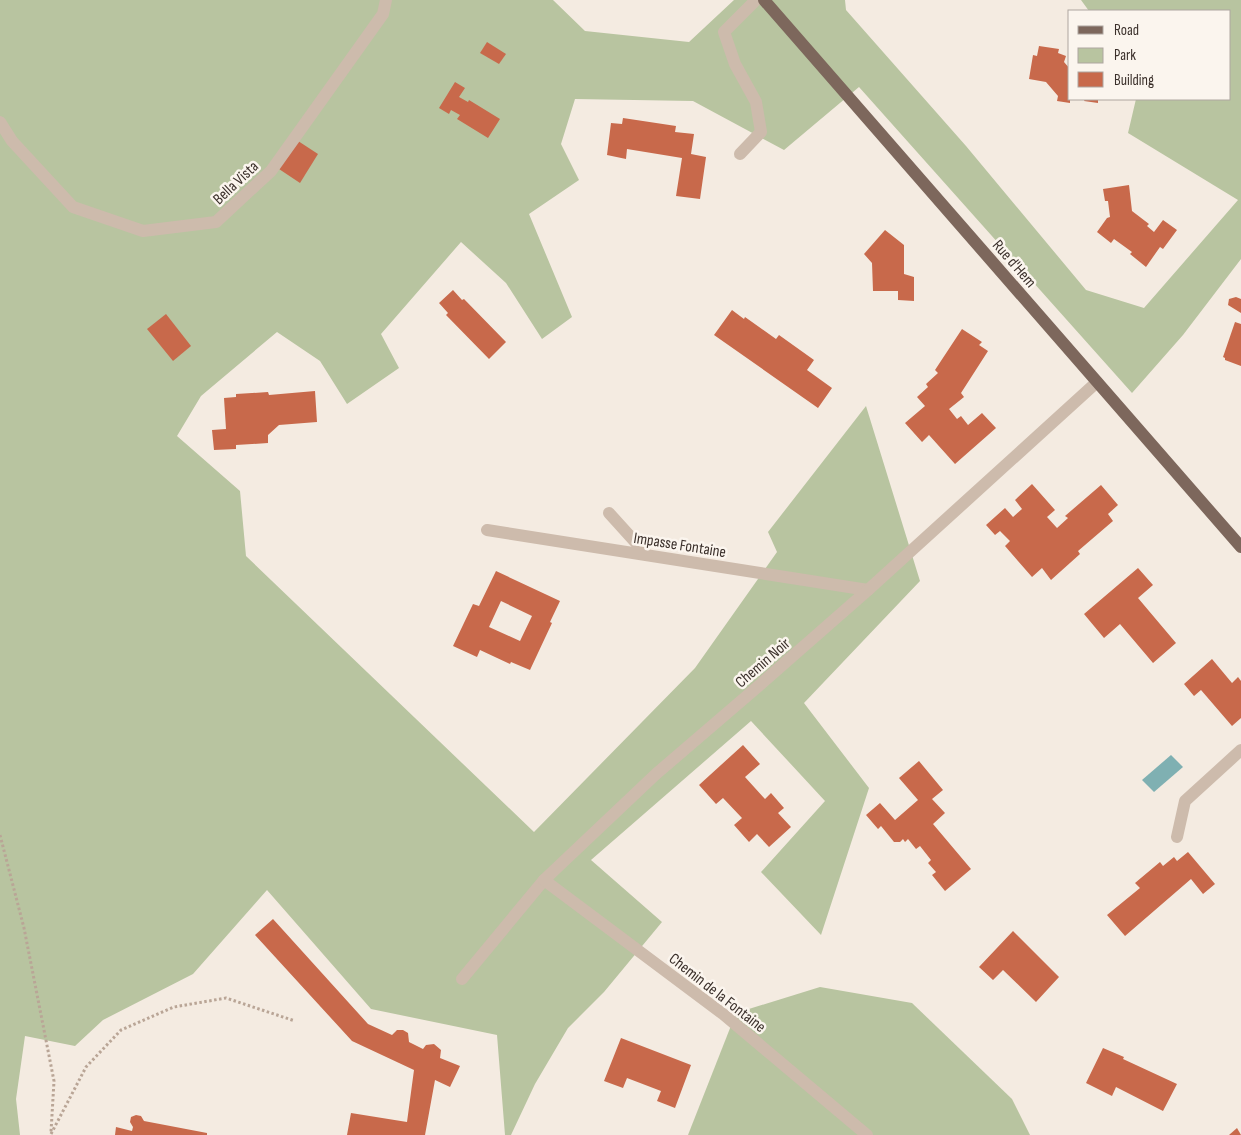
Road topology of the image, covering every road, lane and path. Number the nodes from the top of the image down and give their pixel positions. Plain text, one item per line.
1 (386, 0) edge
2 (756, 0) edge
3 (764, 0) edge
4 (0, 122) edge
5 (740, 154) dead end
6 (1097, 382) junction
7 (609, 513) dead end
8 (487, 530) dead end
9 (1241, 547) edge
10 (647, 555) junction
11 (868, 590) junction
12 (1241, 750) edge
13 (0, 834) edge
14 (1177, 837) dead end
15 (544, 880) junction
16 (462, 979) dead end
17 (295, 1021) dead end
18 (51, 1134) edge
19 (867, 1135) edge

1 - 4 street, Bella Vista
2 - 5 street
3 - 6 main road, Rue d'Hem
6 - 9 main road, Rue d'Hem
6 - 11 street, Chemin Noir
7 - 10 street
8 - 10 street, Impasse Fontaine
10 - 11 street, Impasse Fontaine
11 - 15 street, Chemin Noir
12 - 14 street
13 - 18 path
15 - 16 street, Chemin Noir
15 - 19 street, Chemin de la Fontaine
17 - 18 path

